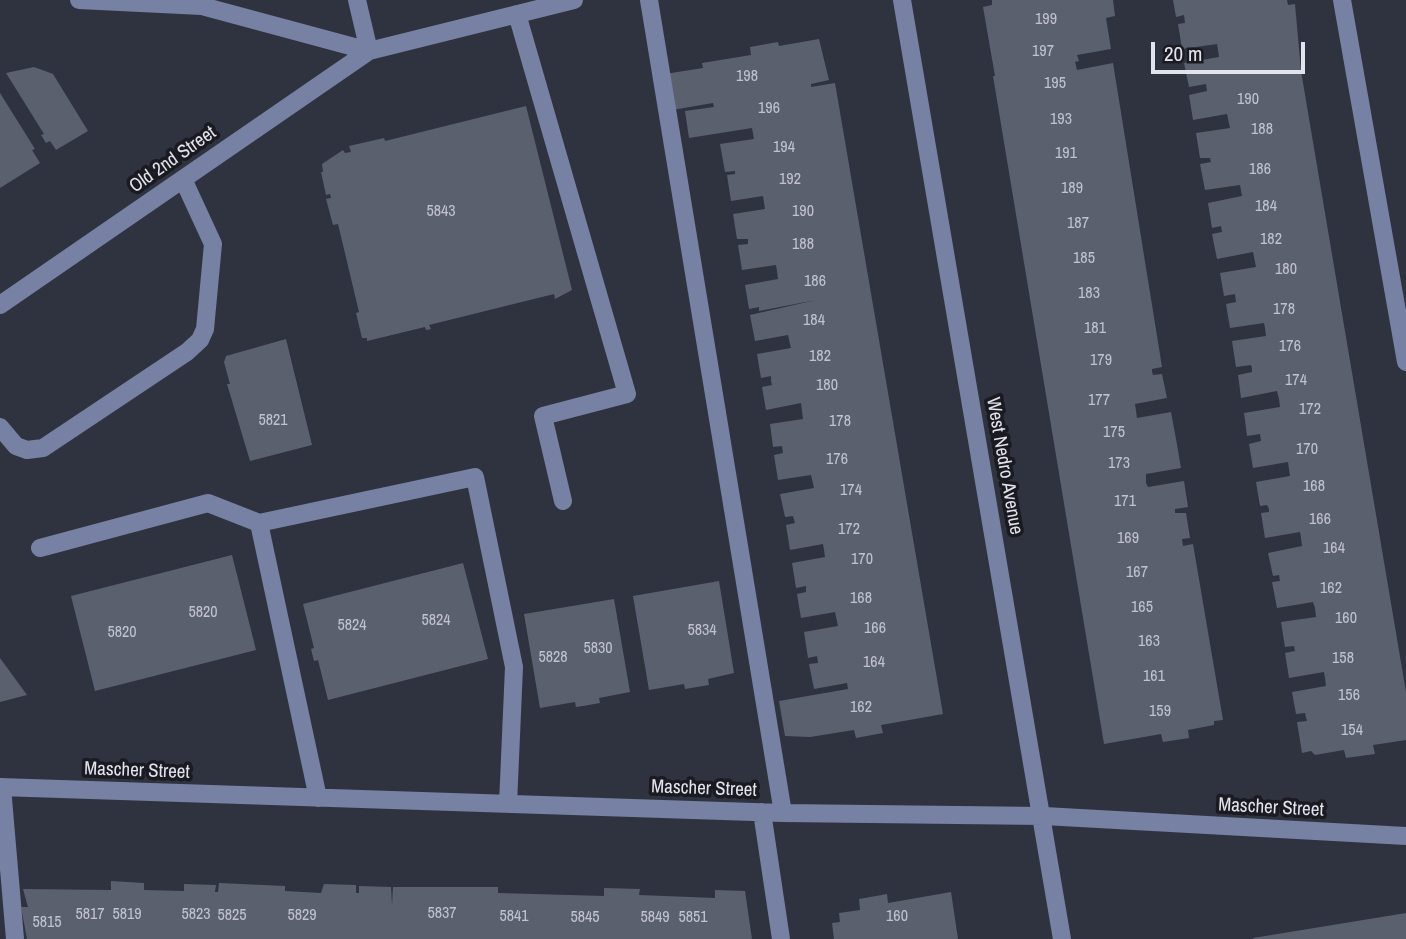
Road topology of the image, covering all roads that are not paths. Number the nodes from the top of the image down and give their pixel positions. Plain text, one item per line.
1 (79, 0) edge
2 (357, 0) edge
3 (574, 0) edge
4 (649, 0) edge
5 (902, 0) edge
6 (1342, 0) edge
7 (517, 14) junction
8 (369, 51) junction
9 (183, 178) junction
10 (0, 305) edge
11 (1406, 362) edge
12 (0, 427) edge
13 (563, 501) dead end
14 (259, 523) junction
15 (40, 548) dead end
16 (1, 787) edge
17 (318, 798) junction
18 (508, 804) junction
19 (762, 812) junction
20 (783, 813) junction
21 (1044, 816) junction
22 (1406, 836) edge
23 (15, 939) edge
24 (781, 939) edge
25 (1062, 939) edge

1 - 8 street
2 - 8 street
3 - 7 street
4 - 20 street
5 - 21 street, West Nedro Avenue
6 - 11 street
7 - 8 street
7 - 13 street
8 - 9 street, Old 2nd Street
9 - 10 street, Old 2nd Street
9 - 12 street
14 - 15 street
14 - 17 street
14 - 18 street
16 - 17 street, Mascher Street
16 - 23 street
17 - 18 street, Mascher Street
18 - 19 street, Mascher Street
19 - 20 street, Mascher Street
19 - 24 street
20 - 21 street, Mascher Street
21 - 22 street, Mascher Street
21 - 25 street, West Nedro Avenue

